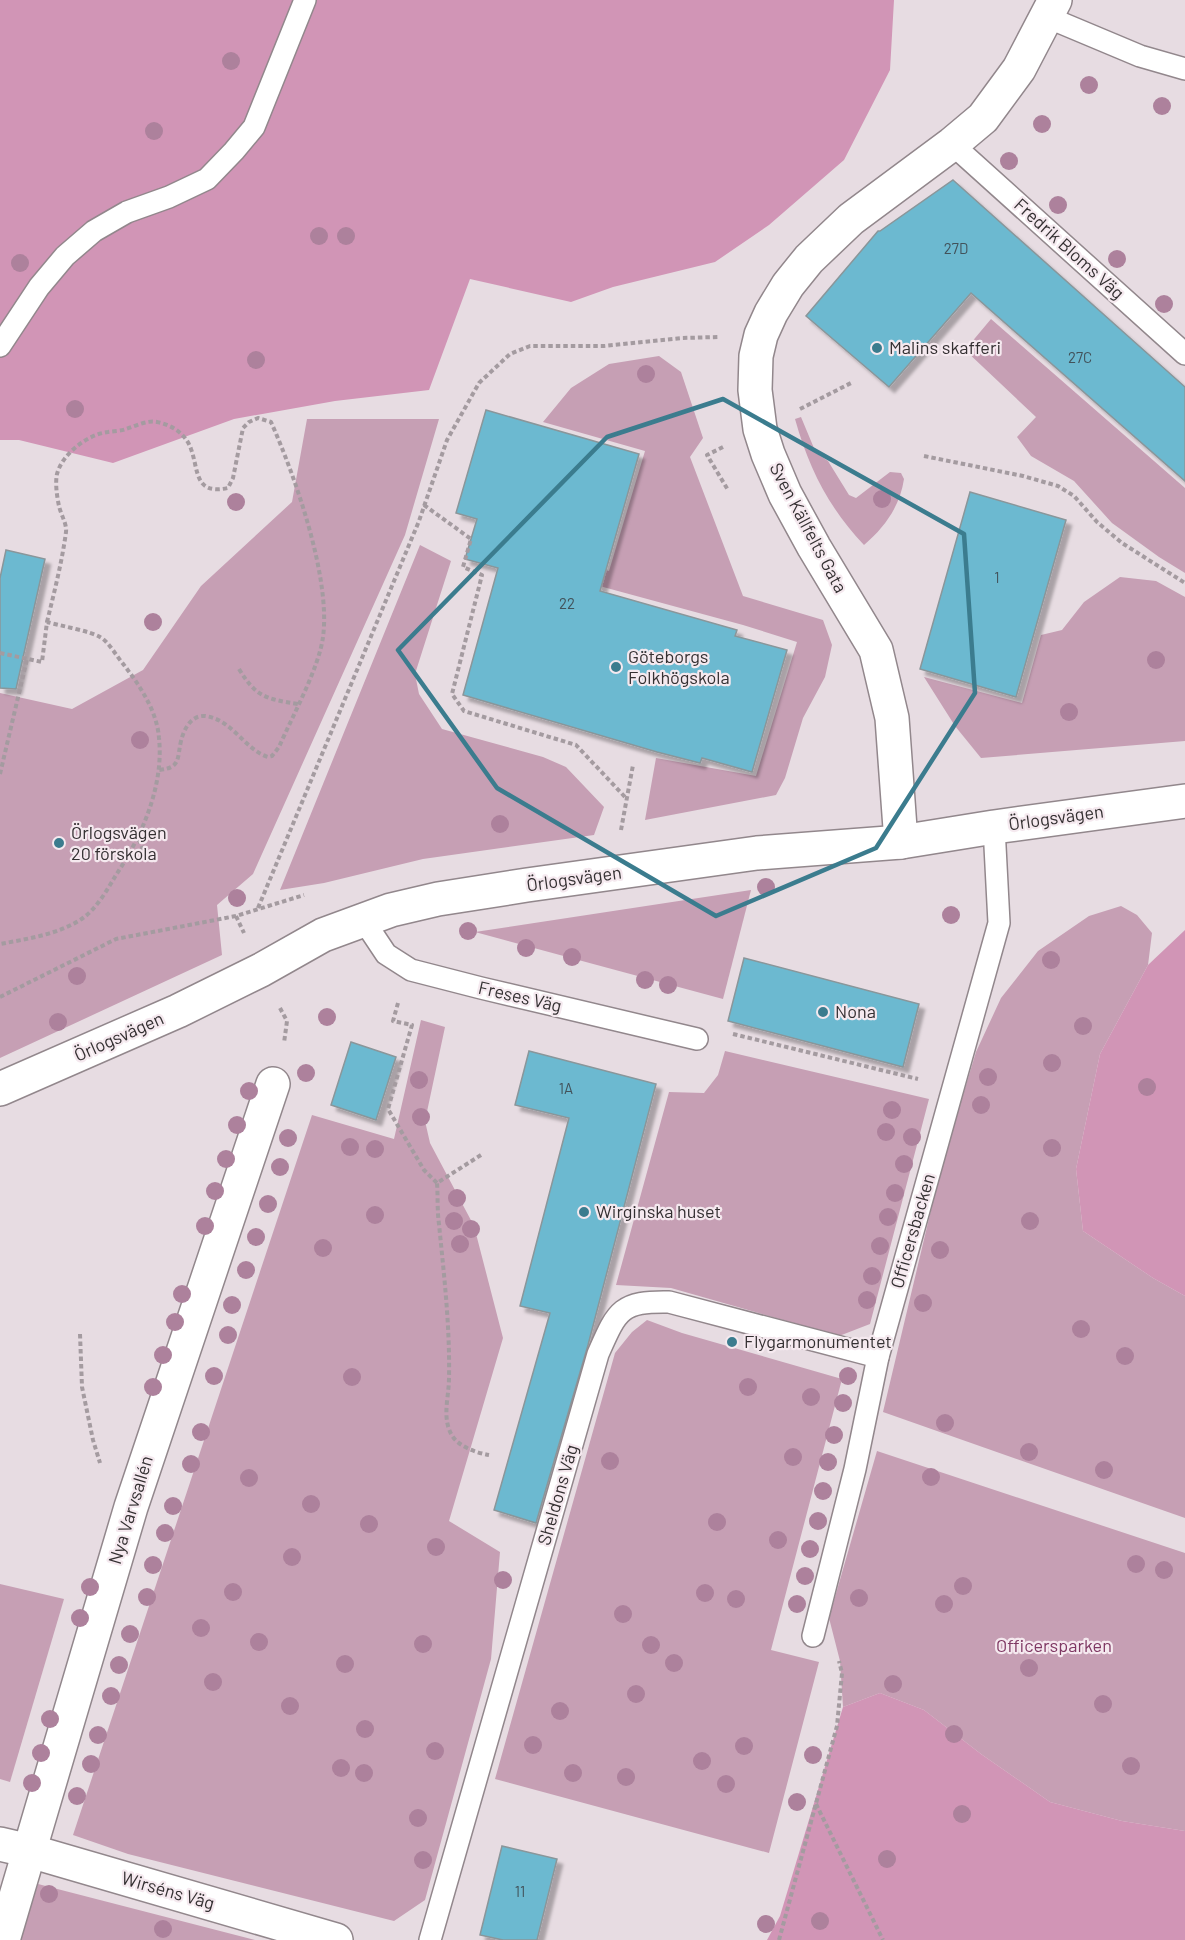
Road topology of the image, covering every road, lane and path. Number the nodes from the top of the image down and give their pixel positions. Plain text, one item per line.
1 (305, 0) edge
2 (1051, 9) edge
3 (1185, 69) edge
4 (952, 144) junction
5 (761, 335) junction
6 (0, 346) edge
7 (1185, 354) edge
8 (851, 383) dead end
9 (802, 408) dead end
10 (924, 456) dead end
11 (424, 505) junction
12 (1185, 583) edge
13 (47, 622) junction
14 (0, 653) edge
15 (27, 659) junction
16 (239, 669) dead end
17 (298, 704) junction
18 (633, 765) dead end
19 (159, 770) junction
20 (0, 774) edge
21 (626, 798) junction
22 (1185, 801) edge
23 (994, 827) junction
24 (621, 837) dead end
25 (139, 839) junction
26 (901, 842) junction
27 (147, 861) dead end
28 (258, 908) dead end
29 (364, 921) junction
30 (0, 944) edge
31 (408, 968) junction
32 (261, 970) junction
33 (697, 1039) joint
34 (273, 1084) joint
35 (954, 1087) junction
36 (0, 1089) edge
37 (481, 1155) dead end
38 (437, 1183) junction
39 (80, 1334) dead end
40 (878, 1357) junction
41 (489, 1455) dead end
42 (131, 1506) junction
43 (813, 1636) joint
44 (816, 1804) junction
45 (15, 1847) edge
46 (3, 1940) edge
47 (336, 1940) edge
48 (430, 1940) edge
49 (779, 1940) edge
50 (883, 1940) edge

1 - 6 lane
2 - 3 lane
2 - 4 street, Sven Källfelts Gata
4 - 5 street, Sven Källfelts Gata
4 - 7 lane, Fredrik Bloms Väg
5 - 11 path
5 - 26 street, Sven Källfelts Gata
8 - 9 path
10 - 12 path
11 - 21 path
11 - 28 path
13 - 15 path
13 - 17 path
13 - 19 path
14 - 15 path
15 - 20 path
16 - 17 path
17 - 19 path
18 - 21 path
19 - 25 path
21 - 24 path
22 - 23 street, Örlogsvägen
23 - 26 street, Örlogsvägen
23 - 35 lane, Officersbacken
25 - 27 path
25 - 30 path
26 - 29 street, Örlogsvägen
29 - 31 lane, Freses Väg
29 - 32 street, Örlogsvägen
31 - 33 lane, Freses Väg
31 - 38 path
32 - 34 path
32 - 36 street, Örlogsvägen
33 - 35 path
34 - 42 street, Nya Varvsallén
35 - 40 lane, Officersbacken
37 - 38 path
38 - 41 path
39 - 42 path
40 - 43 lane, Officersbacken
40 - 48 lane, Sheldons Väg
42 - 45 street, Nya Varvsallén
43 - 44 path
44 - 49 path
44 - 50 path
45 - 46 street, Nya Varvsallén
45 - 47 street, Wirséns Väg

